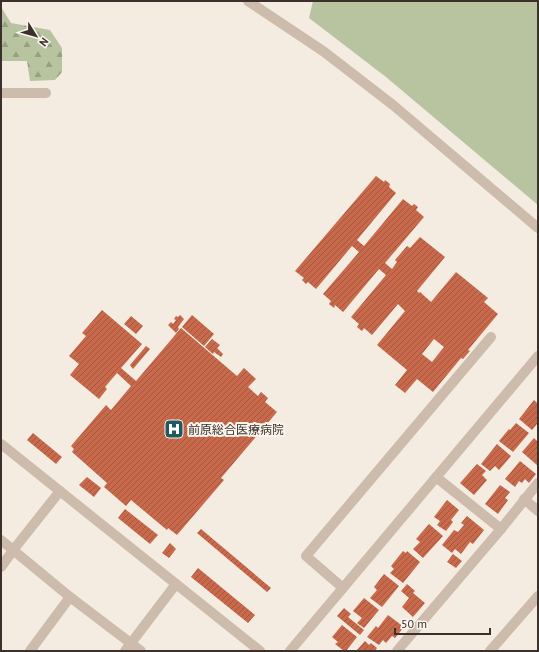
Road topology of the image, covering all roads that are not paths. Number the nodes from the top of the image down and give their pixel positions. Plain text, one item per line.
1 (248, 1) edge
2 (1, 93) edge
3 (46, 93) dead end
4 (538, 228) edge
5 (491, 337) dead end
6 (538, 356) edge
7 (1, 444) edge
8 (436, 477) junction
9 (538, 483) edge
10 (60, 491) junction
11 (524, 499) junction
12 (538, 511) edge
13 (501, 529) junction
14 (1, 540) edge
15 (14, 549) junction
16 (1, 568) edge
17 (176, 584) junction
18 (343, 588) junction
19 (538, 596) edge
20 (70, 597) junction
21 (131, 642) junction
22 (30, 651) edge
23 (125, 651) edge
24 (141, 651) edge
25 (260, 651) edge
26 (290, 651) edge
27 (397, 651) edge
28 (490, 651) edge

1 - 4 street
2 - 3 street
5 - 18 street
6 - 8 street
7 - 10 street
8 - 13 street
8 - 18 street
9 - 11 street
10 - 15 street
10 - 17 street
11 - 12 street
11 - 13 street
13 - 27 street
14 - 15 street
15 - 16 street
15 - 20 street
17 - 21 street
17 - 25 street
18 - 26 street
19 - 28 street
20 - 21 street
20 - 22 street
21 - 23 street
21 - 24 street

